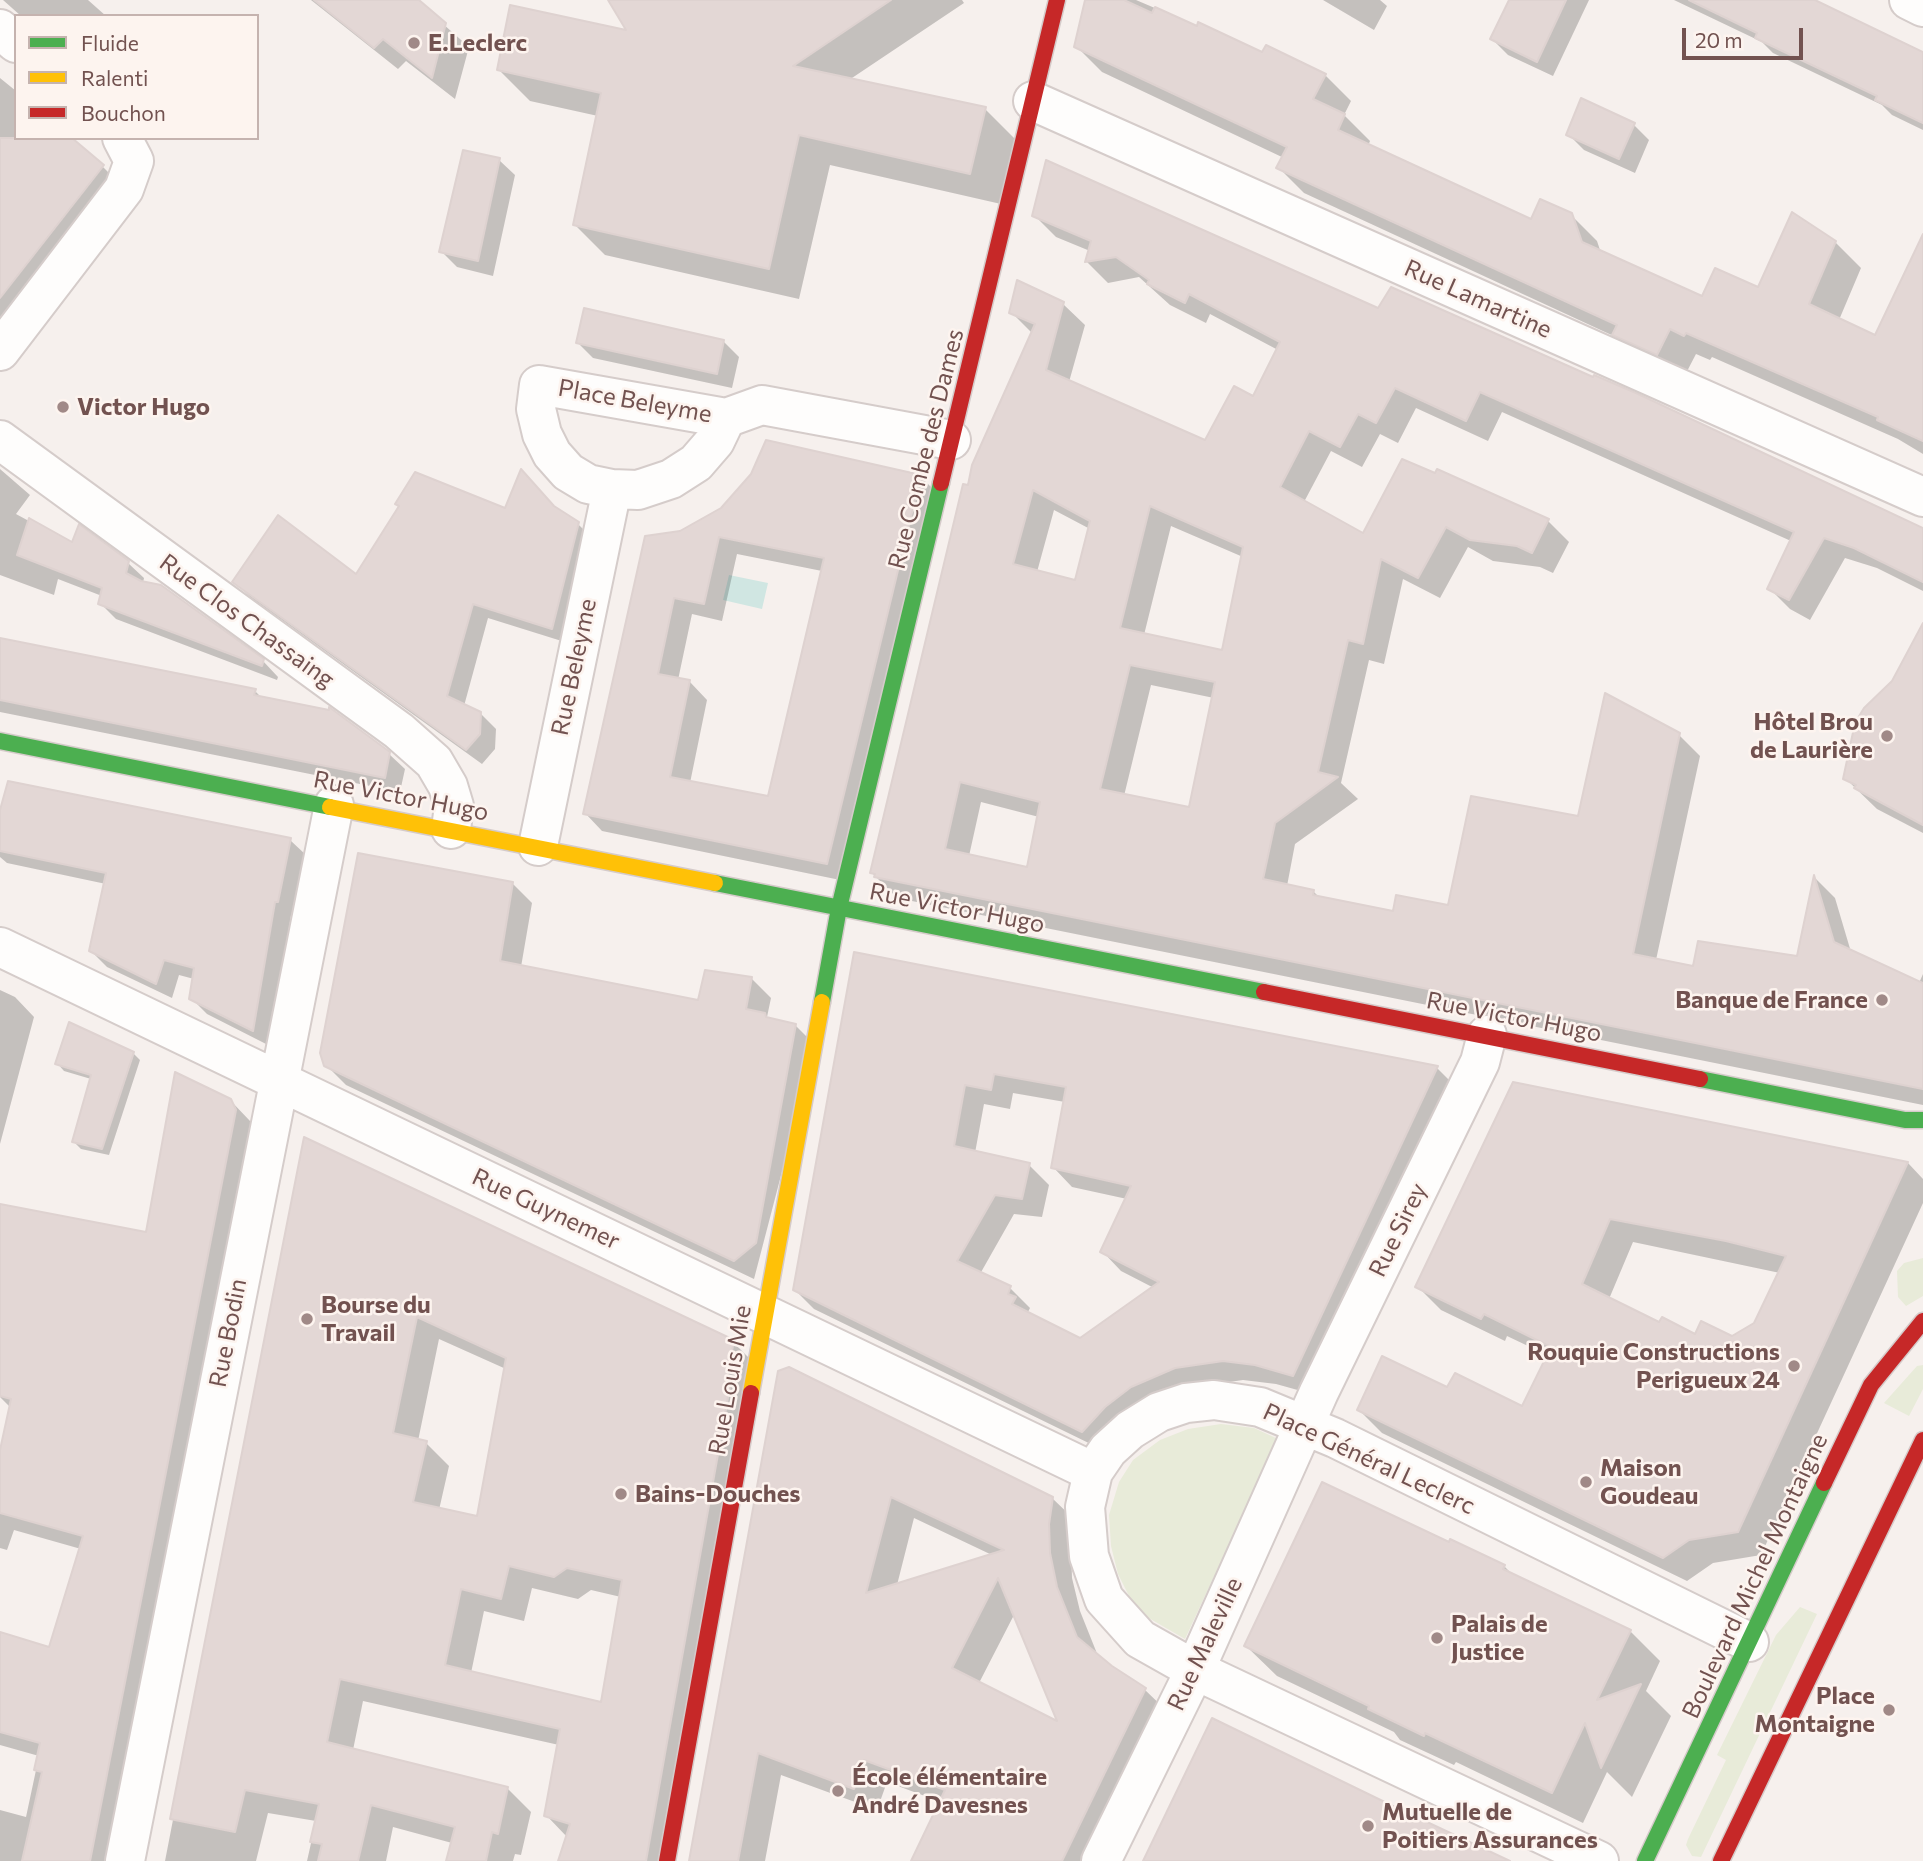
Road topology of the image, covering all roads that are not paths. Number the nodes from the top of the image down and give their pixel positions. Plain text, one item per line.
1 (1057, 0) edge
2 (1909, 0) edge
3 (1923, 7) edge
4 (0, 29) edge
5 (14, 41) edge
6 (1033, 101) junction
7 (123, 140) edge
8 (0, 351) edge
9 (726, 418) junction
10 (0, 440) edge
11 (951, 440) junction
12 (612, 489) junction
13 (1923, 497) edge
14 (0, 741) edge
15 (334, 805) junction
16 (450, 829) junction
17 (538, 846) junction
18 (839, 908) junction
19 (0, 947) edge
20 (1487, 1035) junction
21 (278, 1082) junction
22 (1905, 1120) junction
23 (1923, 1120) edge
24 (1923, 1130) edge
25 (765, 1312) junction
26 (1923, 1321) edge
27 (1304, 1424) junction
28 (1923, 1440) edge
29 (1093, 1472) junction
30 (1749, 1642) junction
31 (1195, 1670) junction
32 (125, 1861) edge
33 (667, 1861) edge
34 (1101, 1861) edge
35 (1599, 1861) edge
36 (1645, 1861) edge
37 (1721, 1861) edge

1 - 6 main road, Rue Combe des Dames
2 - 3 street
4 - 5 street
6 - 11 main road, Rue Combe des Dames
6 - 13 street, Rue Lamartine
7 - 8 street
9 - 11 street
9 - 12 street, Place Beleyme
9 - 12 street, Place Beleyme
10 - 16 street, Rue Clos Chassaing
11 - 18 main road, Rue Combe des Dames
12 - 17 street, Rue Beleyme
14 - 15 main road, Rue Victor Hugo
15 - 16 main road, Rue Victor Hugo
15 - 21 street, Rue Bodin
16 - 17 main road, Rue Victor Hugo
17 - 18 main road, Rue Victor Hugo
18 - 20 main road, Rue Victor Hugo
18 - 25 main road, Rue Louis Mie
19 - 21 street, Rue Guynemer
20 - 22 main road, Rue Victor Hugo
20 - 27 street, Rue Sirey
21 - 25 street, Rue Guynemer
21 - 32 street, Rue Bodin
22 - 23 main road, Rue Victor Hugo
22 - 24 main road, Rue Victor Hugo
25 - 29 street, Rue Guynemer
25 - 33 main road, Rue Louis Mie
26 - 30 main road, Boulevard Michel Montaigne
27 - 29 street, Place Général Leclerc
27 - 30 street, Place Général Leclerc
27 - 31 street, Rue Maleville
28 - 37 main road
29 - 31 street, Place Général Leclerc
30 - 36 main road, Boulevard Michel Montaigne
31 - 34 street, Rue Maleville
31 - 35 street, Place Général Leclerc

